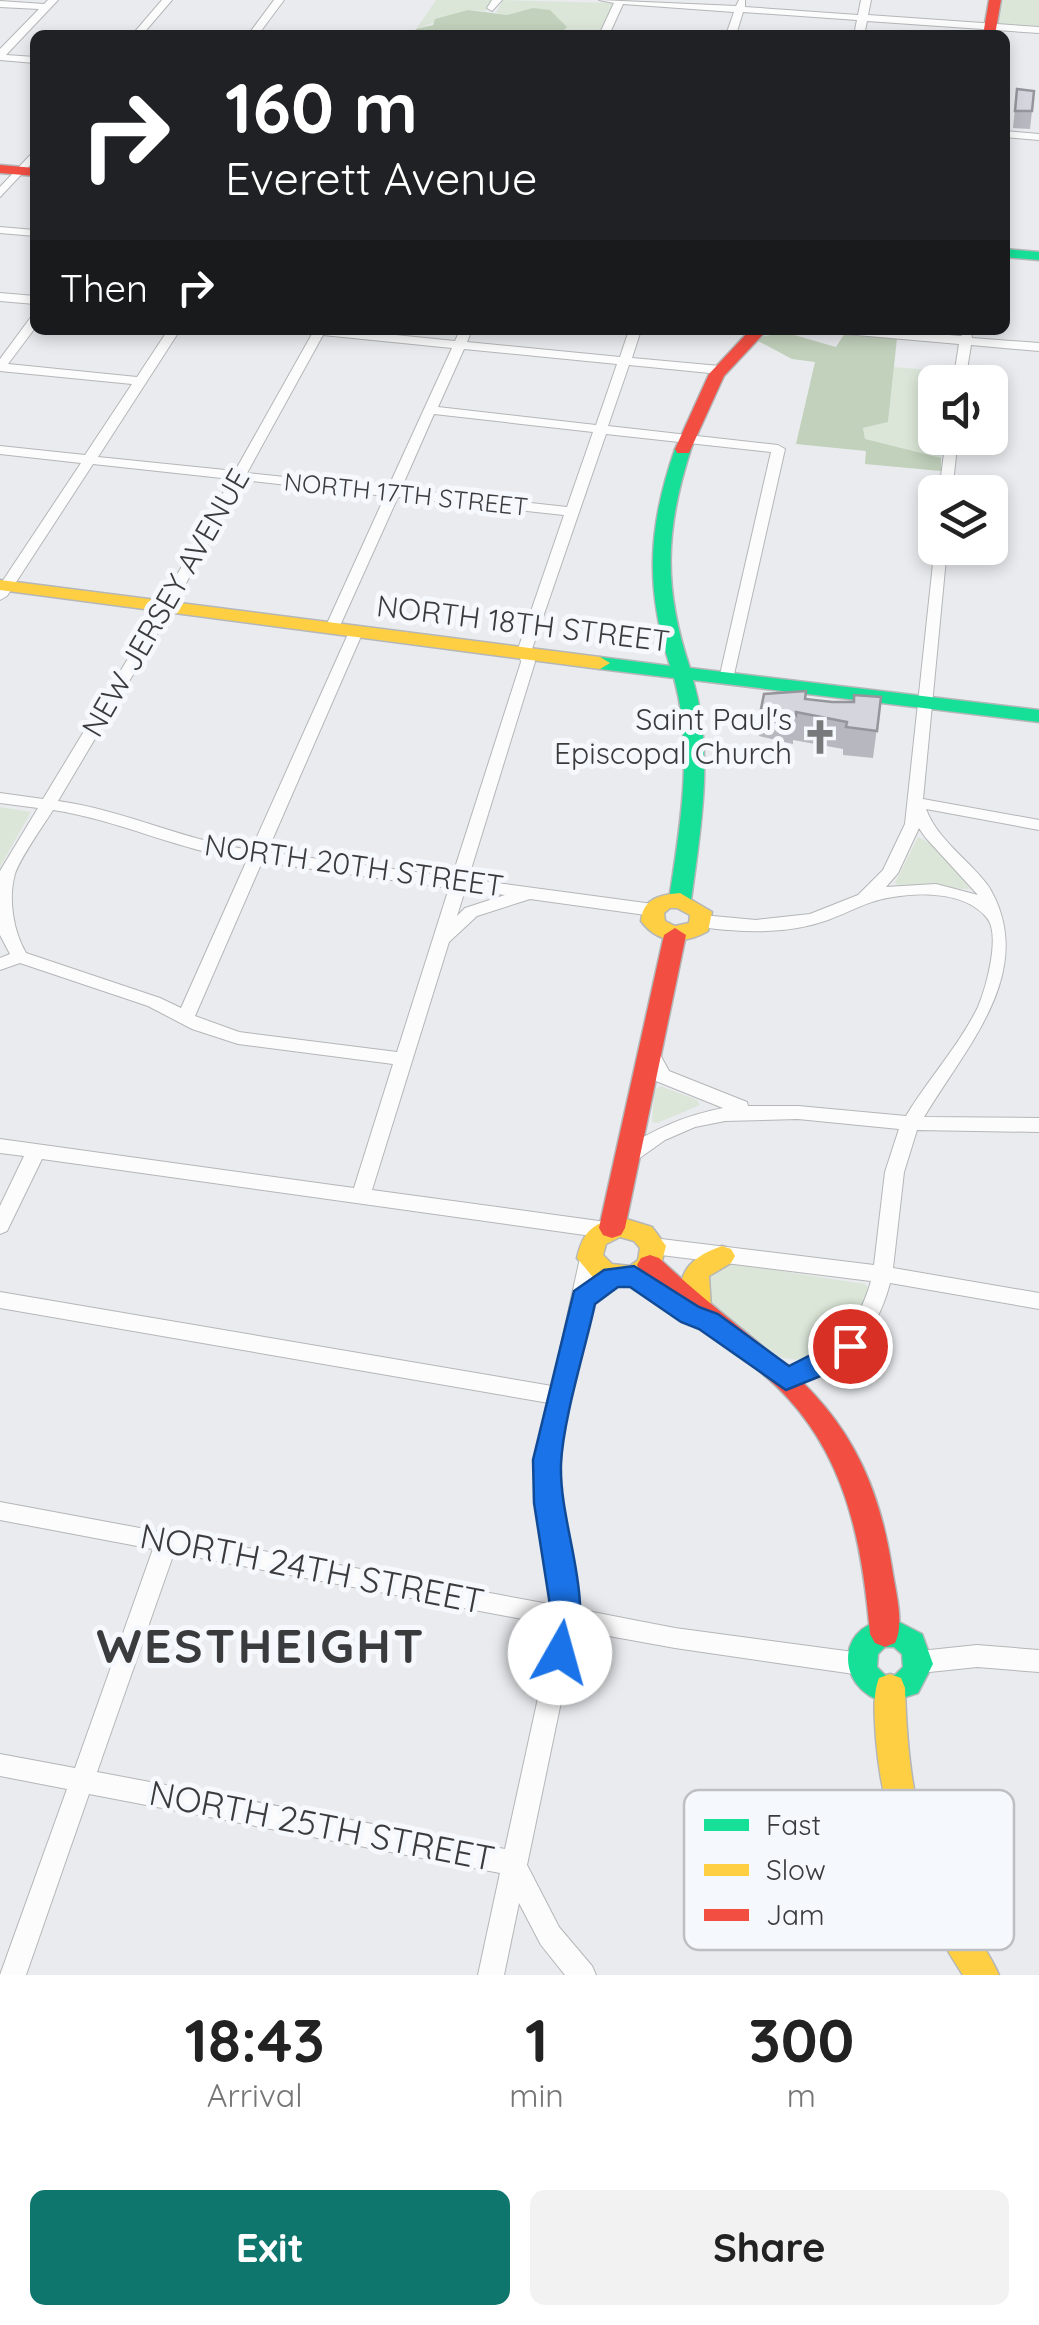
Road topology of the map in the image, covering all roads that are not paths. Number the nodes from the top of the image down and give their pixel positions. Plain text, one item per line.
1 (167, 0) edge
2 (279, 0) edge
3 (604, 0) edge
4 (866, 0) edge
5 (987, 0) edge
6 (995, 0) edge
7 (620, 1) edge
8 (0, 4) edge
9 (50, 4) edge
10 (741, 5) edge
11 (863, 18) junction
12 (141, 30) edge
13 (256, 30) edge
14 (606, 30) edge
15 (733, 30) edge
16 (859, 30) edge
17 (979, 30) edge
18 (989, 30) edge
19 (989, 30) edge
20 (1039, 30) edge
21 (1010, 31) edge
22 (0, 56) edge
23 (30, 59) edge
24 (1010, 134) edge
25 (1039, 137) edge
26 (23, 166) edge
27 (0, 194) edge
28 (0, 230) edge
29 (30, 233) edge
30 (1010, 253) edge
31 (1039, 256) edge
32 (0, 297) edge
33 (30, 300) edge
34 (30, 327) edge
35 (170, 335) edge
36 (317, 335) edge
37 (366, 335) edge
38 (463, 335) edge
39 (633, 335) edge
40 (754, 335) edge
41 (966, 335) edge
42 (458, 345) junction
43 (1039, 347) edge
44 (625, 360) junction
45 (962, 365) edge
46 (0, 367) edge
47 (720, 370) junction
48 (138, 381) junction
49 (430, 410) junction
50 (604, 427) junction
51 (688, 437) junction
52 (0, 450) edge
53 (88, 460) junction
54 (239, 476) junction
55 (392, 492) junction
56 (573, 512) junction
57 (938, 565) edge
58 (2, 589) edge
59 (166, 605) junction
60 (344, 631) junction
61 (527, 656) junction
62 (681, 674) junction
63 (726, 680) junction
64 (922, 702) junction
65 (1039, 716) edge
66 (0, 798) edge
67 (915, 802) junction
68 (51, 804) junction
69 (1039, 825) edge
70 (257, 857) junction
71 (4, 880) edge
72 (458, 882) junction
73 (569, 897) junction
74 (680, 900) junction
75 (862, 900) junction
76 (652, 910) junction
77 (702, 921) junction
78 (999, 926) junction
79 (675, 935) junction
80 (442, 940) junction
81 (20, 957) junction
82 (0, 964) edge
83 (186, 1018) junction
84 (650, 1040) junction
85 (401, 1059) junction
86 (754, 1111) junction
87 (911, 1123) junction
88 (1039, 1125) edge
89 (0, 1146) edge
90 (36, 1151) junction
91 (622, 1169) junction
92 (360, 1198) junction
93 (0, 1226) edge
94 (624, 1252) junction
95 (722, 1256) junction
96 (881, 1274) junction
97 (0, 1300) edge
98 (1039, 1301) edge
99 (704, 1315) junction
100 (786, 1379) junction
101 (561, 1396) junction
102 (0, 1511) edge
103 (167, 1541) junction
104 (567, 1618) junction
105 (885, 1634) junction
106 (1039, 1660) edge
107 (920, 1662) junction
108 (861, 1664) junction
109 (890, 1688) junction
110 (0, 1765) edge
111 (81, 1780) junction
112 (897, 1790) edge
113 (514, 1863) junction
114 (966, 1950) edge
115 (13, 1975) edge
116 (491, 1975) edge
117 (583, 1975) edge
118 (982, 1975) edge

1 - 12 street
2 - 13 street
3 - 7 street
4 - 11 street
5 - 18 street
6 - 19 street
7 - 10 street
7 - 14 street
8 - 9 street
9 - 22 street
10 - 11 street
10 - 15 street
11 - 16 street
11 - 17 street
20 - 21 street
22 - 23 street
24 - 25 street
26 - 27 street
28 - 29 street
30 - 31 street
32 - 33 street
34 - 46 street
35 - 48 street
36 - 54 street, NEW JERSEY AVENUE
37 - 42 street
38 - 42 street
39 - 44 street
40 - 47 street
41 - 43 street
41 - 45 street
42 - 44 street
42 - 49 street
44 - 47 street
44 - 50 street
46 - 48 street
47 - 51 street
48 - 53 street
49 - 50 street
49 - 55 street
50 - 51 street
50 - 56 street
51 - 62 street
51 - 63 street
52 - 53 street, NORTH 17TH STREET
53 - 54 street, NORTH 17TH STREET
53 - 58 street
54 - 55 street, NORTH 17TH STREET
54 - 59 street, NEW JERSEY AVENUE
55 - 56 street, NORTH 17TH STREET
55 - 60 street
56 - 61 street
57 - 64 street
58 - 59 street, NORTH 18TH STREET
59 - 60 street, NORTH 18TH STREET
59 - 68 street, NEW JERSEY AVENUE
60 - 61 street, NORTH 18TH STREET
60 - 70 street
61 - 62 street, NORTH 18TH STREET
61 - 72 street
62 - 63 street, NORTH 18TH STREET
62 - 74 street
63 - 64 street, NORTH 18TH STREET
64 - 65 street, NORTH 18TH STREET
64 - 67 street
66 - 68 street, NORTH 20TH STREET
67 - 69 street
67 - 75 street
67 - 78 street
68 - 70 street, NORTH 20TH STREET
68 - 71 street, NEW JERSEY AVENUE
70 - 72 street, NORTH 20TH STREET
70 - 83 street
71 - 81 street, NEW JERSEY AVENUE
72 - 73 street, NORTH 20TH STREET
72 - 80 street
73 - 76 street, NORTH 20TH STREET
73 - 80 street
74 - 76 street
74 - 77 street
75 - 77 street
75 - 78 street
76 - 79 street
77 - 79 street
78 - 87 street
79 - 84 street
80 - 85 street
81 - 82 street
81 - 83 street
83 - 85 street
84 - 86 street
84 - 91 street
85 - 92 street
86 - 87 street
86 - 91 street
87 - 88 street
87 - 96 street
89 - 90 street
90 - 92 street
90 - 93 street
91 - 94 street
92 - 94 street
94 - 95 street
94 - 99 street
94 - 101 street
95 - 96 street
95 - 99 street
96 - 98 street
96 - 100 street
97 - 101 street
99 - 100 street
100 - 105 street
101 - 104 street
102 - 103 street, NORTH 24TH STREET
103 - 104 street, NORTH 24TH STREET
103 - 111 street
104 - 108 street, NORTH 24TH STREET
104 - 113 street
105 - 107 street
105 - 108 street
106 - 107 street
107 - 109 street
108 - 109 street
109 - 112 street
110 - 111 street, NORTH 25TH STREET
111 - 113 street, NORTH 25TH STREET
111 - 115 street
113 - 116 street
113 - 117 street, NORTH 25TH STREET
114 - 118 street

